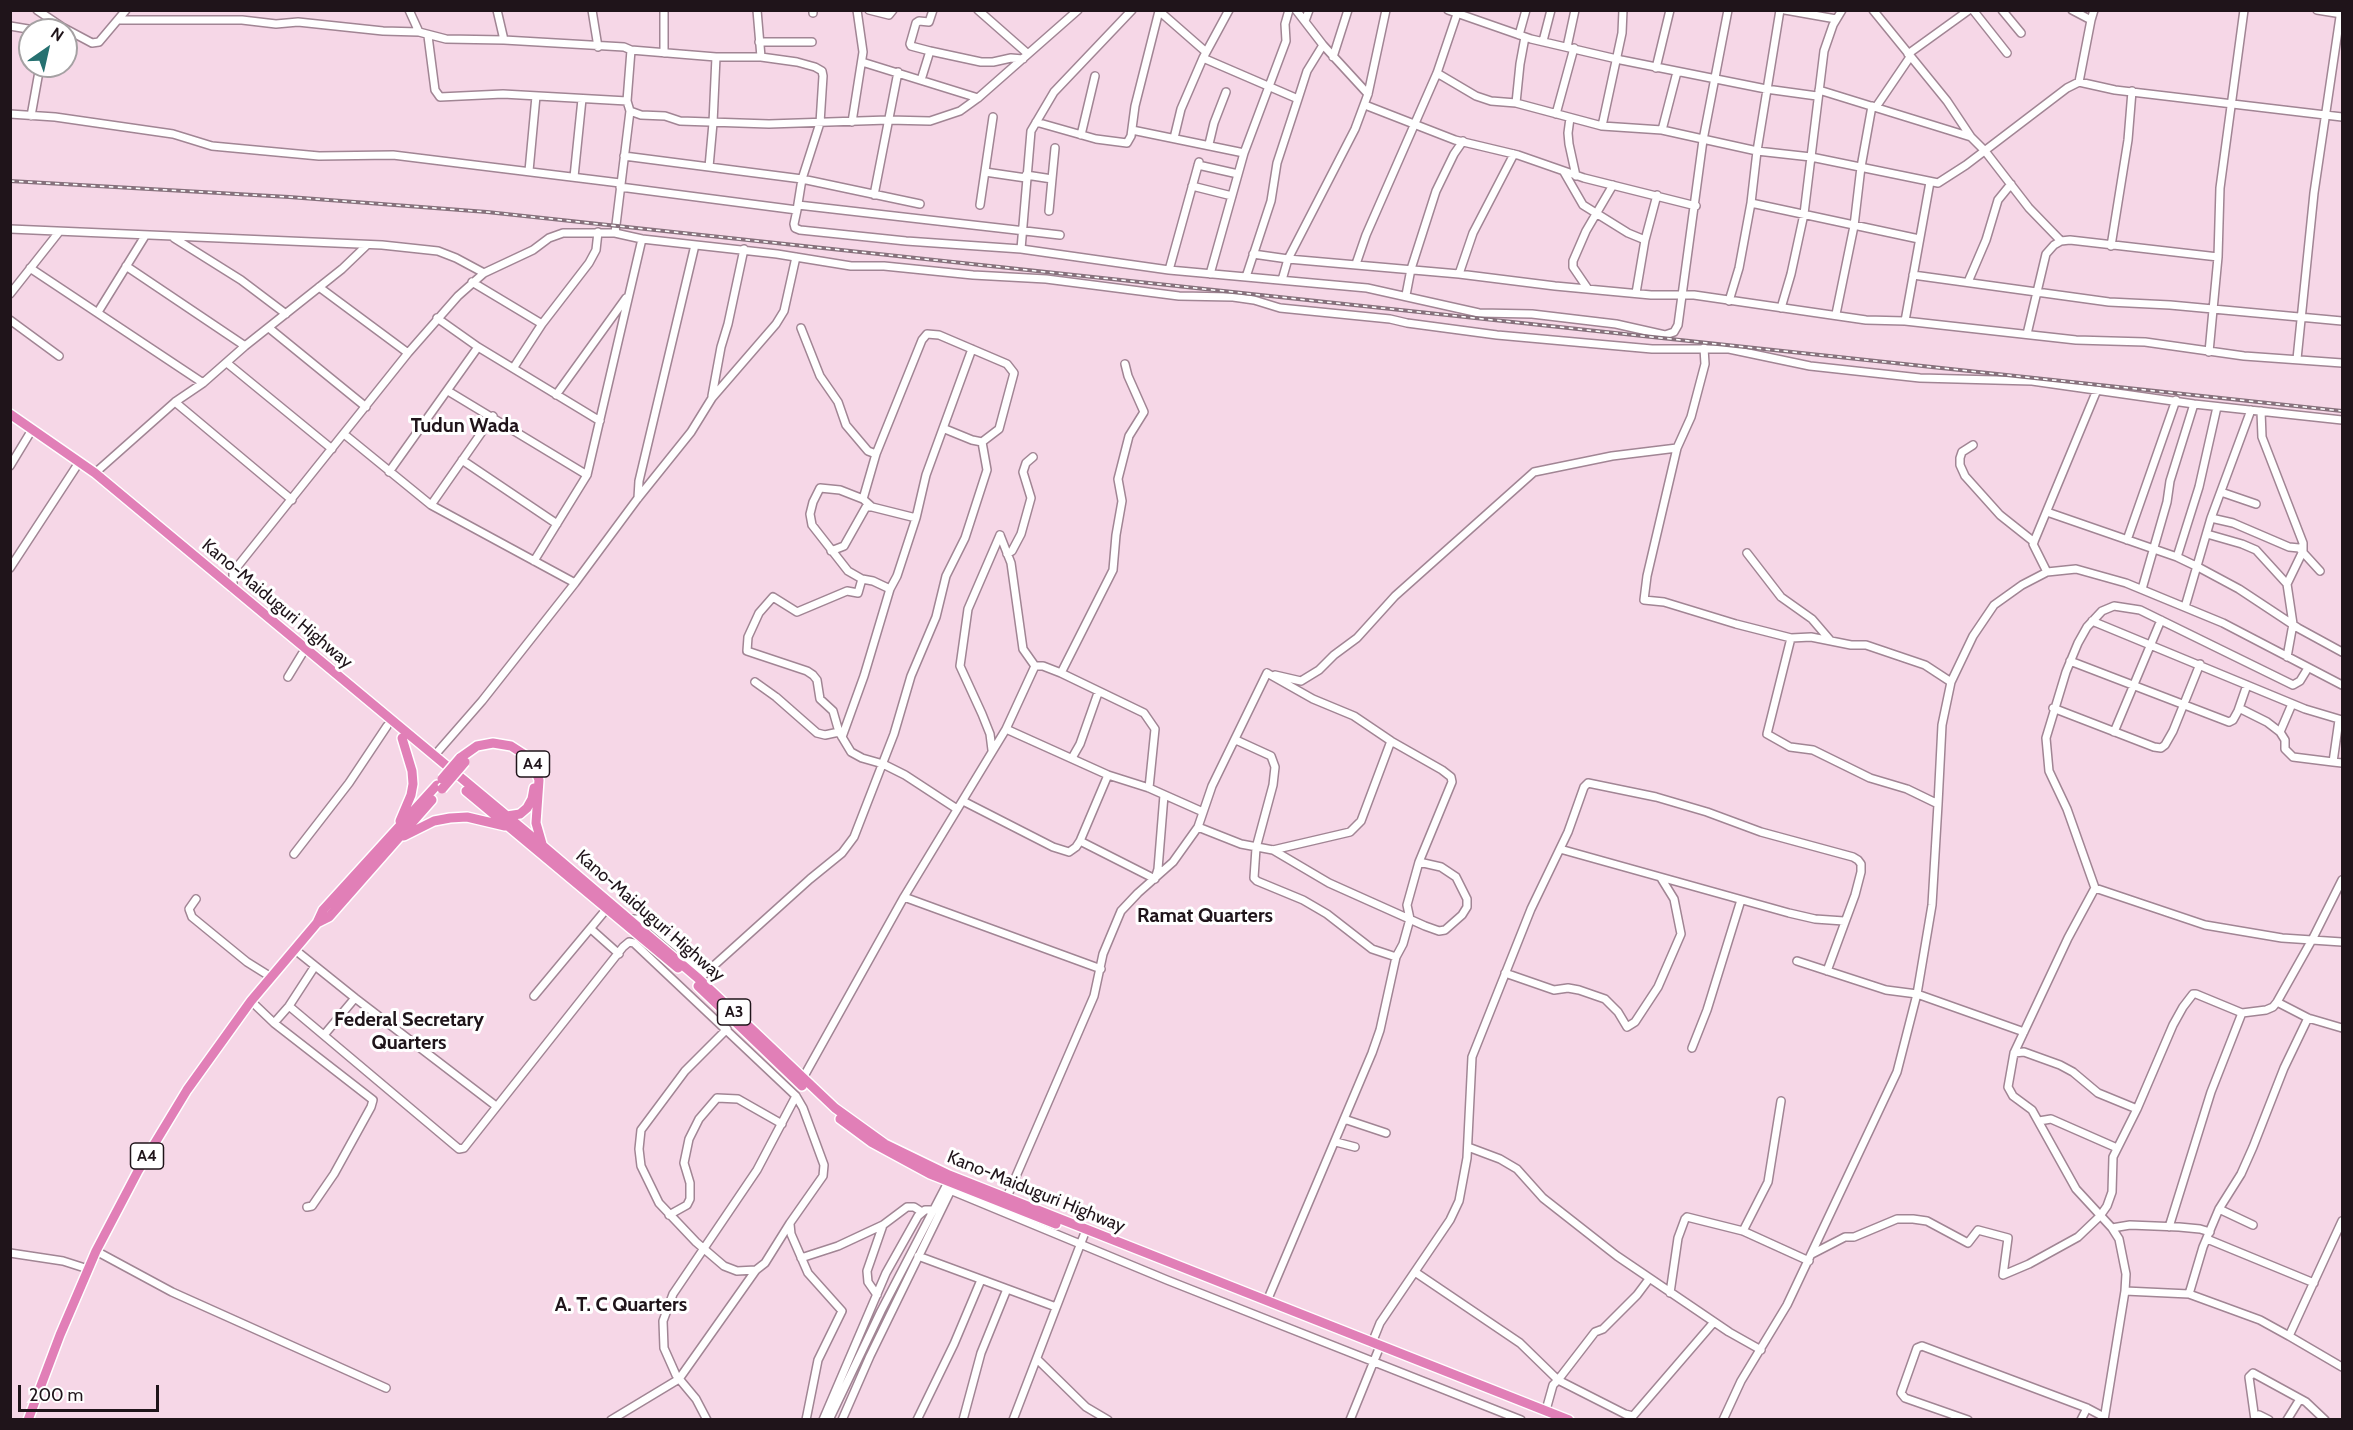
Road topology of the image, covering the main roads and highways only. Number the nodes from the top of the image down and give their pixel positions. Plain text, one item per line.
1 (10, 414) edge
2 (10, 420) edge
3 (402, 738) junction
4 (463, 760) junction
5 (507, 816) junction
6 (508, 827) junction
7 (396, 837) junction
8 (543, 846) junction
9 (609, 906) junction
10 (1375, 1347) junction
11 (28, 1419) edge
12 (1553, 1419) edge
13 (1569, 1419) edge

1 - 5 highway, Kano-Maiduguri Highway / A3
2 - 3 highway, Kano-Maiduguri Highway / A3
3 - 6 highway, Kano-Maiduguri Highway / A3
3 - 7 highway
4 - 5 highway, A4
4 - 7 highway, A4, bridge
4 - 8 highway, A4
5 - 8 highway, Kano-Maiduguri Highway / A3
6 - 7 highway
6 - 9 highway, Kano-Maiduguri Highway / A3
7 - 11 highway, A4
8 - 9 highway, Kano-Maiduguri Highway / A3
9 - 10 highway, Kano-Maiduguri Highway / A3
9 - 10 highway, Kano-Maiduguri Highway / A3
10 - 12 highway, Kano-Maiduguri Highway / A3
10 - 13 highway, Kano-Maiduguri Highway / A3

